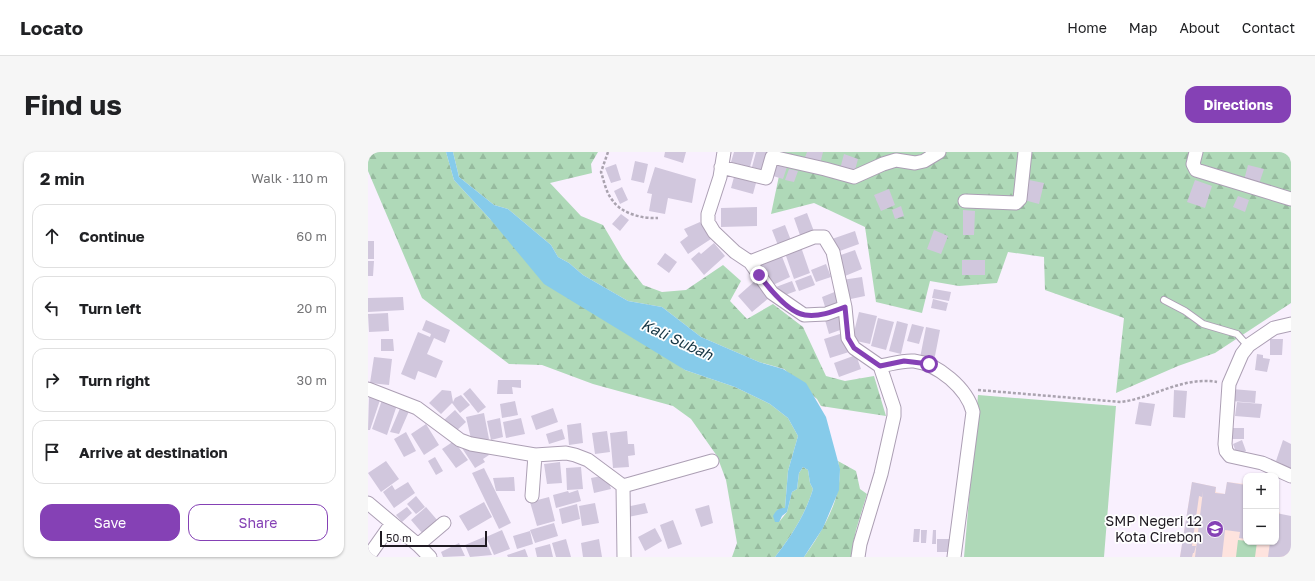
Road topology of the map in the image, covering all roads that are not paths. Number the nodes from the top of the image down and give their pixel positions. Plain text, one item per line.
1 (724, 152) edge
2 (939, 152) edge
3 (1025, 152) edge
4 (1196, 152) edge
5 (721, 167) junction
6 (1291, 199) edge
7 (965, 201) dead end
8 (750, 262) junction
9 (1164, 300) dead end
10 (845, 307) junction
11 (1291, 324) edge
12 (1248, 346) junction
13 (880, 366) junction
14 (368, 389) edge
15 (535, 454) junction
16 (712, 461) dead end
17 (1291, 476) edge
18 (623, 486) junction
19 (532, 496) dead end
20 (368, 503) edge
21 (392, 523) junction
22 (444, 523) dead end
23 (418, 545) junction
24 (368, 557) edge
25 (430, 557) edge
26 (624, 557) edge
27 (858, 557) edge
28 (954, 557) edge

1 - 5 street
2 - 5 street
3 - 7 street
4 - 6 street
5 - 8 street
8 - 10 street
8 - 10 street
9 - 12 lane
10 - 13 street
11 - 12 street
12 - 17 street
13 - 27 street
13 - 28 street
14 - 15 street
15 - 18 street
15 - 19 street
16 - 18 street
18 - 26 street
20 - 21 street
21 - 23 street
21 - 24 street
22 - 23 street
23 - 25 street

